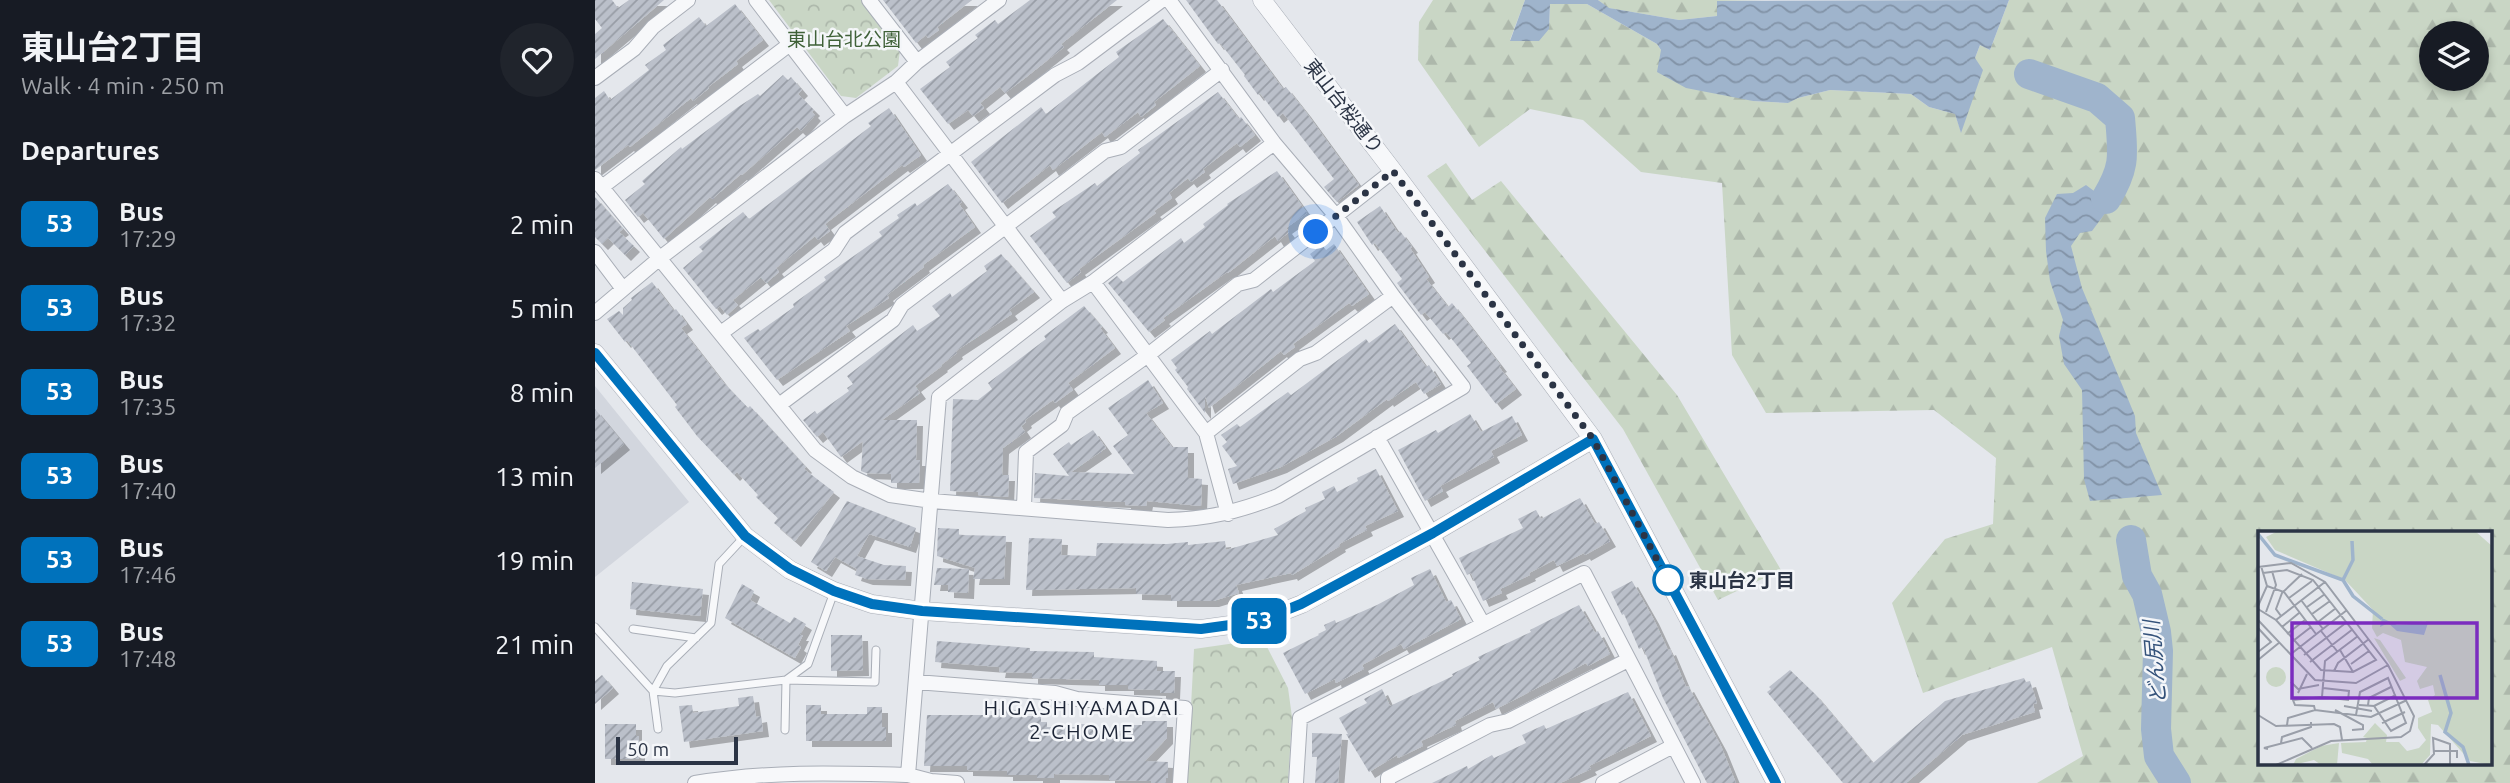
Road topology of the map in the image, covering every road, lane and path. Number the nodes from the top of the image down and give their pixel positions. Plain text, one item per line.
1 (688, 0) edge
2 (756, 0) edge
3 (869, 0) edge
4 (999, 0) edge
5 (1162, 0) edge
6 (1169, 0) edge
7 (1262, 0) edge
8 (790, 44) junction
9 (917, 62) junction
10 (1221, 70) junction
11 (595, 78) edge
12 (896, 82) junction
13 (845, 116) junction
14 (1274, 143) junction
15 (951, 155) junction
16 (1393, 171) junction
17 (598, 183) edge
18 (1336, 216) junction
19 (1006, 225) junction
20 (595, 252) edge
21 (660, 258) junction
22 (1093, 282) junction
23 (624, 289) junction
24 (1393, 296) junction
25 (1062, 301) junction
26 (595, 313) edge
27 (721, 333) junction
28 (595, 353) edge
29 (1148, 355) junction
30 (779, 405) junction
31 (1206, 433) junction
32 (1377, 437) junction
33 (1593, 439) junction
34 (932, 501) junction
35 (1024, 507) junction
36 (1228, 514) junction
37 (1433, 533) junction
38 (745, 536) junction
39 (834, 591) junction
40 (922, 611) junction
41 (1483, 624) junction
42 (595, 627) edge
43 (633, 629) dead end
44 (696, 638) junction
45 (876, 650) dead end
46 (1628, 660) junction
47 (786, 680) junction
48 (916, 682) junction
49 (653, 691) junction
50 (658, 729) dead end
51 (785, 730) dead end
52 (1674, 746) junction
53 (908, 775) junction
54 (695, 783) edge
55 (957, 783) edge
56 (1180, 783) edge
57 (1296, 783) edge
58 (1388, 783) edge
59 (1603, 783) edge
60 (1693, 783) edge
61 (1776, 783) edge

1 - 11 street
2 - 8 street
3 - 9 street
4 - 9 street
5 - 15 street
6 - 10 street
7 - 16 street, 東山台桜通り
8 - 13 street
8 - 17 street
9 - 12 street
10 - 14 street
10 - 19 street
12 - 13 street
12 - 15 street
13 - 21 street
14 - 18 street
14 - 22 street
15 - 19 street
15 - 27 street
16 - 18 street
16 - 33 street, 東山台桜通り
17 - 21 street
18 - 24 street
18 - 29 street
19 - 25 street
19 - 30 street
20 - 23 street
21 - 23 street
21 - 27 street
22 - 25 street
22 - 29 street
23 - 26 street
24 - 31 street
24 - 32 street
25 - 34 street
27 - 30 street
28 - 38 street
29 - 31 street
29 - 35 street
30 - 34 street
31 - 36 street
32 - 36 street
32 - 37 street
33 - 37 street
33 - 61 street, 東山台桜通り
34 - 35 street
34 - 40 street
35 - 36 street
37 - 40 street
37 - 41 street
38 - 39 street
38 - 44 lane
39 - 40 street
39 - 47 lane
40 - 48 street
41 - 46 street
41 - 57 street
42 - 49 lane
43 - 44 lane
44 - 49 lane
45 - 47 lane
46 - 52 street
46 - 58 street
47 - 49 lane
47 - 51 lane
48 - 53 street
48 - 56 street
49 - 50 lane
52 - 59 street
52 - 60 street
53 - 54 street
53 - 55 street

